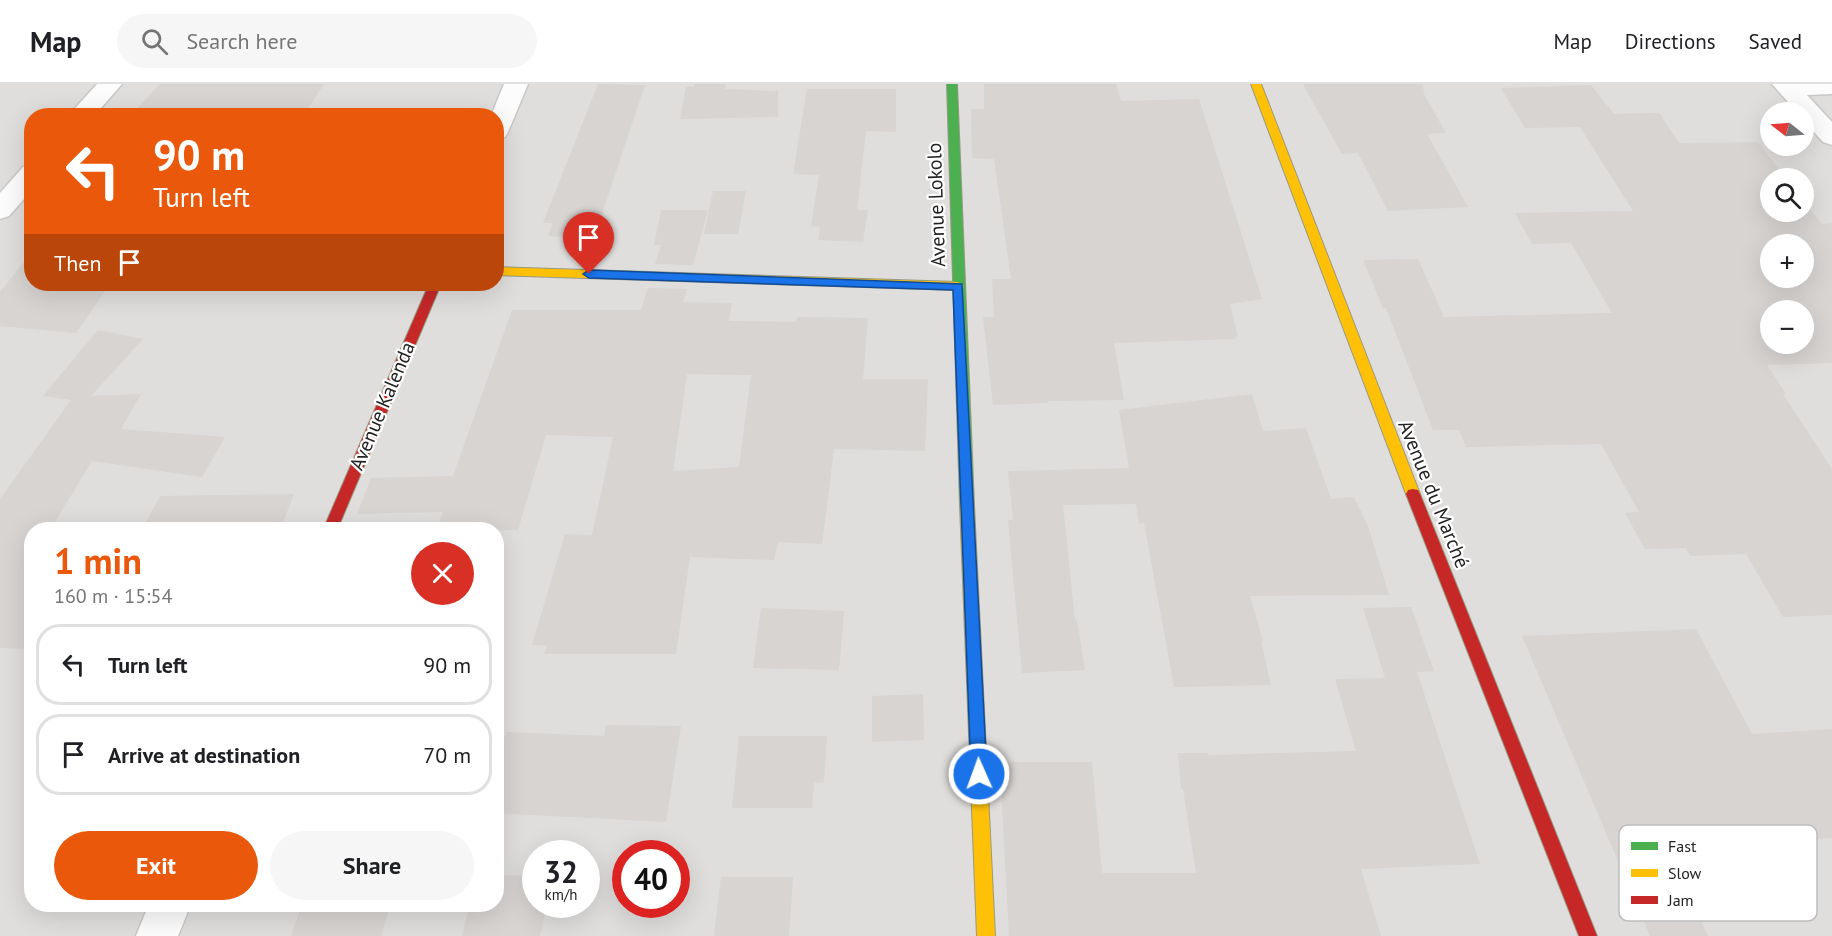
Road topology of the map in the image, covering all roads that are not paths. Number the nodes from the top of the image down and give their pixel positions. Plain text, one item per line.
1 (110, 84) edge
2 (516, 84) edge
3 (952, 84) edge
4 (1256, 84) edge
5 (1786, 86) edge
6 (1832, 87) edge
7 (88, 108) edge
8 (504, 113) edge
9 (1832, 137) edge
10 (24, 182) edge
11 (0, 210) edge
12 (504, 271) edge
13 (958, 286) junction
14 (432, 291) edge
15 (333, 522) edge
16 (167, 912) edge
17 (157, 936) edge
18 (986, 936) edge
19 (1588, 936) edge

1 - 7 street
2 - 8 street
3 - 13 street, Avenue Lokolo
4 - 19 street, Avenue du Marché
5 - 6 street
5 - 9 street
10 - 11 street
12 - 13 street
13 - 18 street, Avenue Lokolo
14 - 15 street, Avenue Kalenda
16 - 17 street

